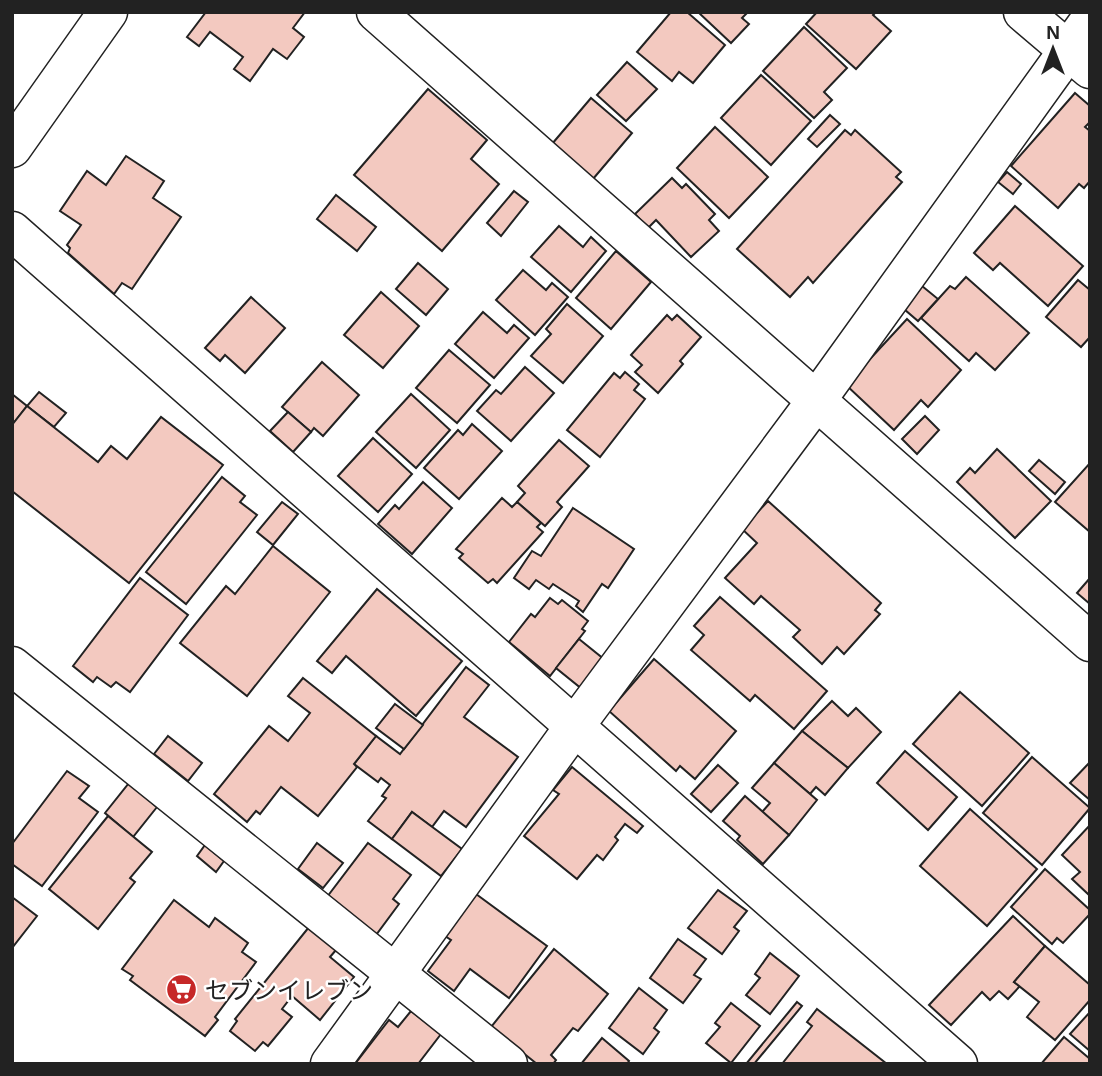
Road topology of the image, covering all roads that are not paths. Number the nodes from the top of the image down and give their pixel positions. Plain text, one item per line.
1 (108, 12) edge
2 (376, 12) edge
3 (1023, 12) edge
4 (1082, 46) edge
5 (12, 148) edge
6 (12, 231) edge
7 (816, 401) junction
8 (1090, 642) edge
9 (12, 666) edge
10 (574, 727) junction
11 (394, 973) junction
12 (330, 1064) edge
13 (508, 1064) edge
14 (958, 1064) edge

1 - 5 street
2 - 7 street
3 - 4 street
4 - 7 street
6 - 10 street
7 - 8 street
7 - 10 street
9 - 11 street
10 - 11 street
10 - 14 street
11 - 12 street
11 - 13 street

